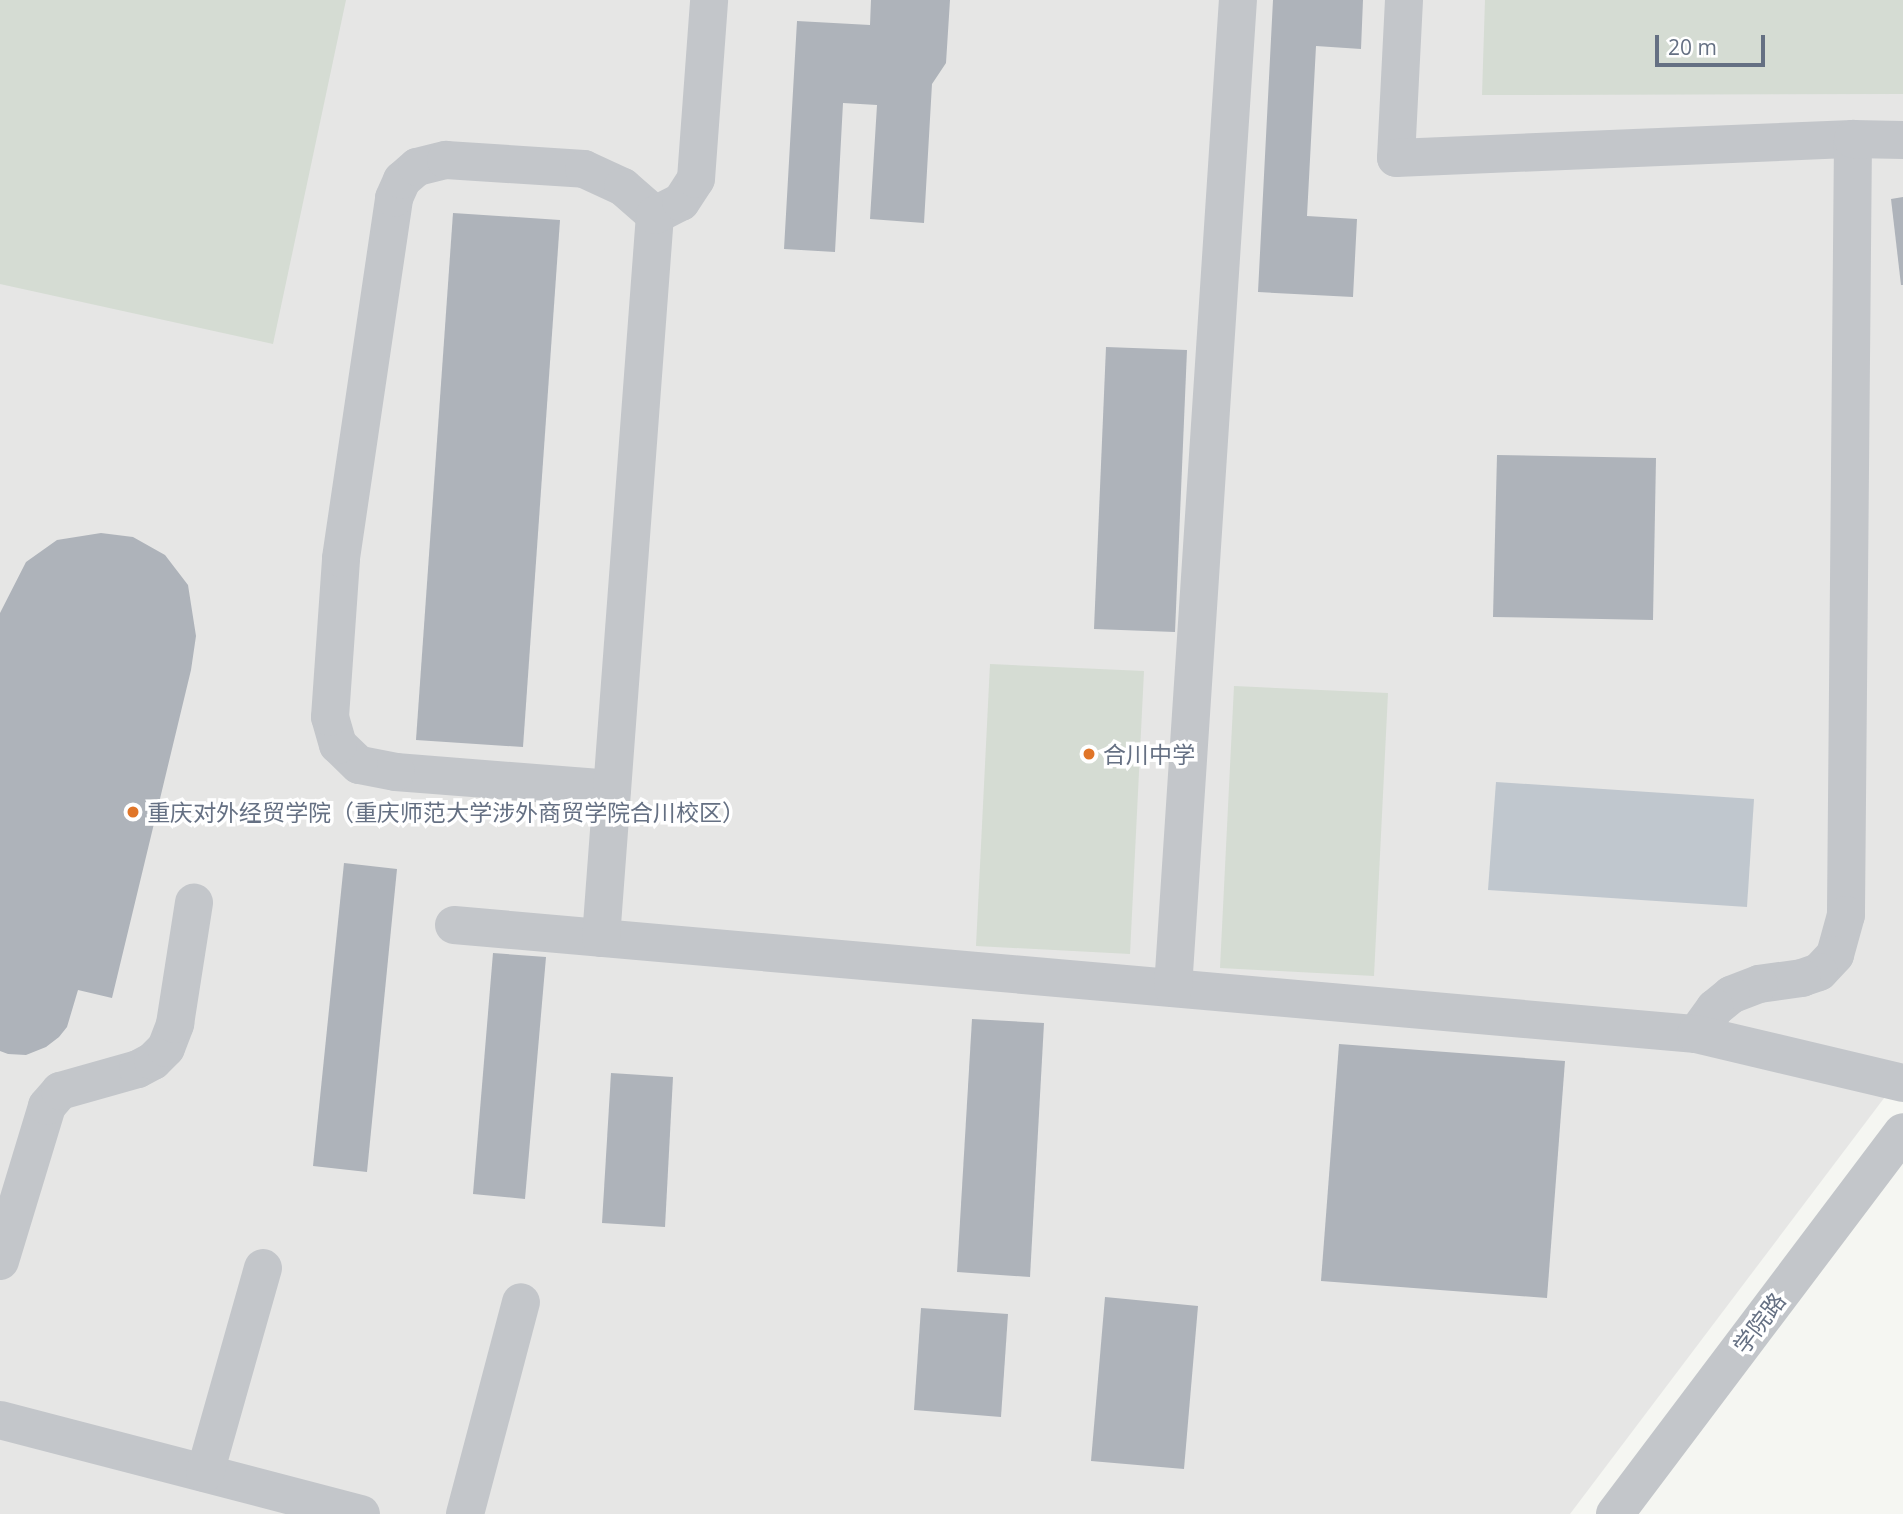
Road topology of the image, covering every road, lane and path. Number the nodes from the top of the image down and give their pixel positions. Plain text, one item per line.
1 (709, 0) edge
2 (1237, 0) edge
3 (1404, 0) edge
4 (1853, 139) junction
5 (1903, 140) edge
6 (655, 215) junction
7 (612, 789) junction
8 (194, 902) dead end
9 (454, 925) dead end
10 (601, 938) junction
11 (1173, 988) junction
12 (1696, 1034) junction
13 (1903, 1083) edge
14 (1903, 1132) edge
15 (0, 1261) edge
16 (263, 1268) dead end
17 (521, 1303) dead end
18 (0, 1420) edge
19 (205, 1473) junction
20 (361, 1514) edge
21 (465, 1514) edge
22 (1615, 1514) edge

1 - 6 street
2 - 11 street
3 - 4 street
4 - 5 street
4 - 12 street
6 - 7 street
6 - 7 street
7 - 10 street
8 - 15 street
9 - 10 street
10 - 11 street
11 - 12 street
12 - 13 street
14 - 22 street, 学院路
16 - 19 street
17 - 21 street
18 - 19 street
19 - 20 street

